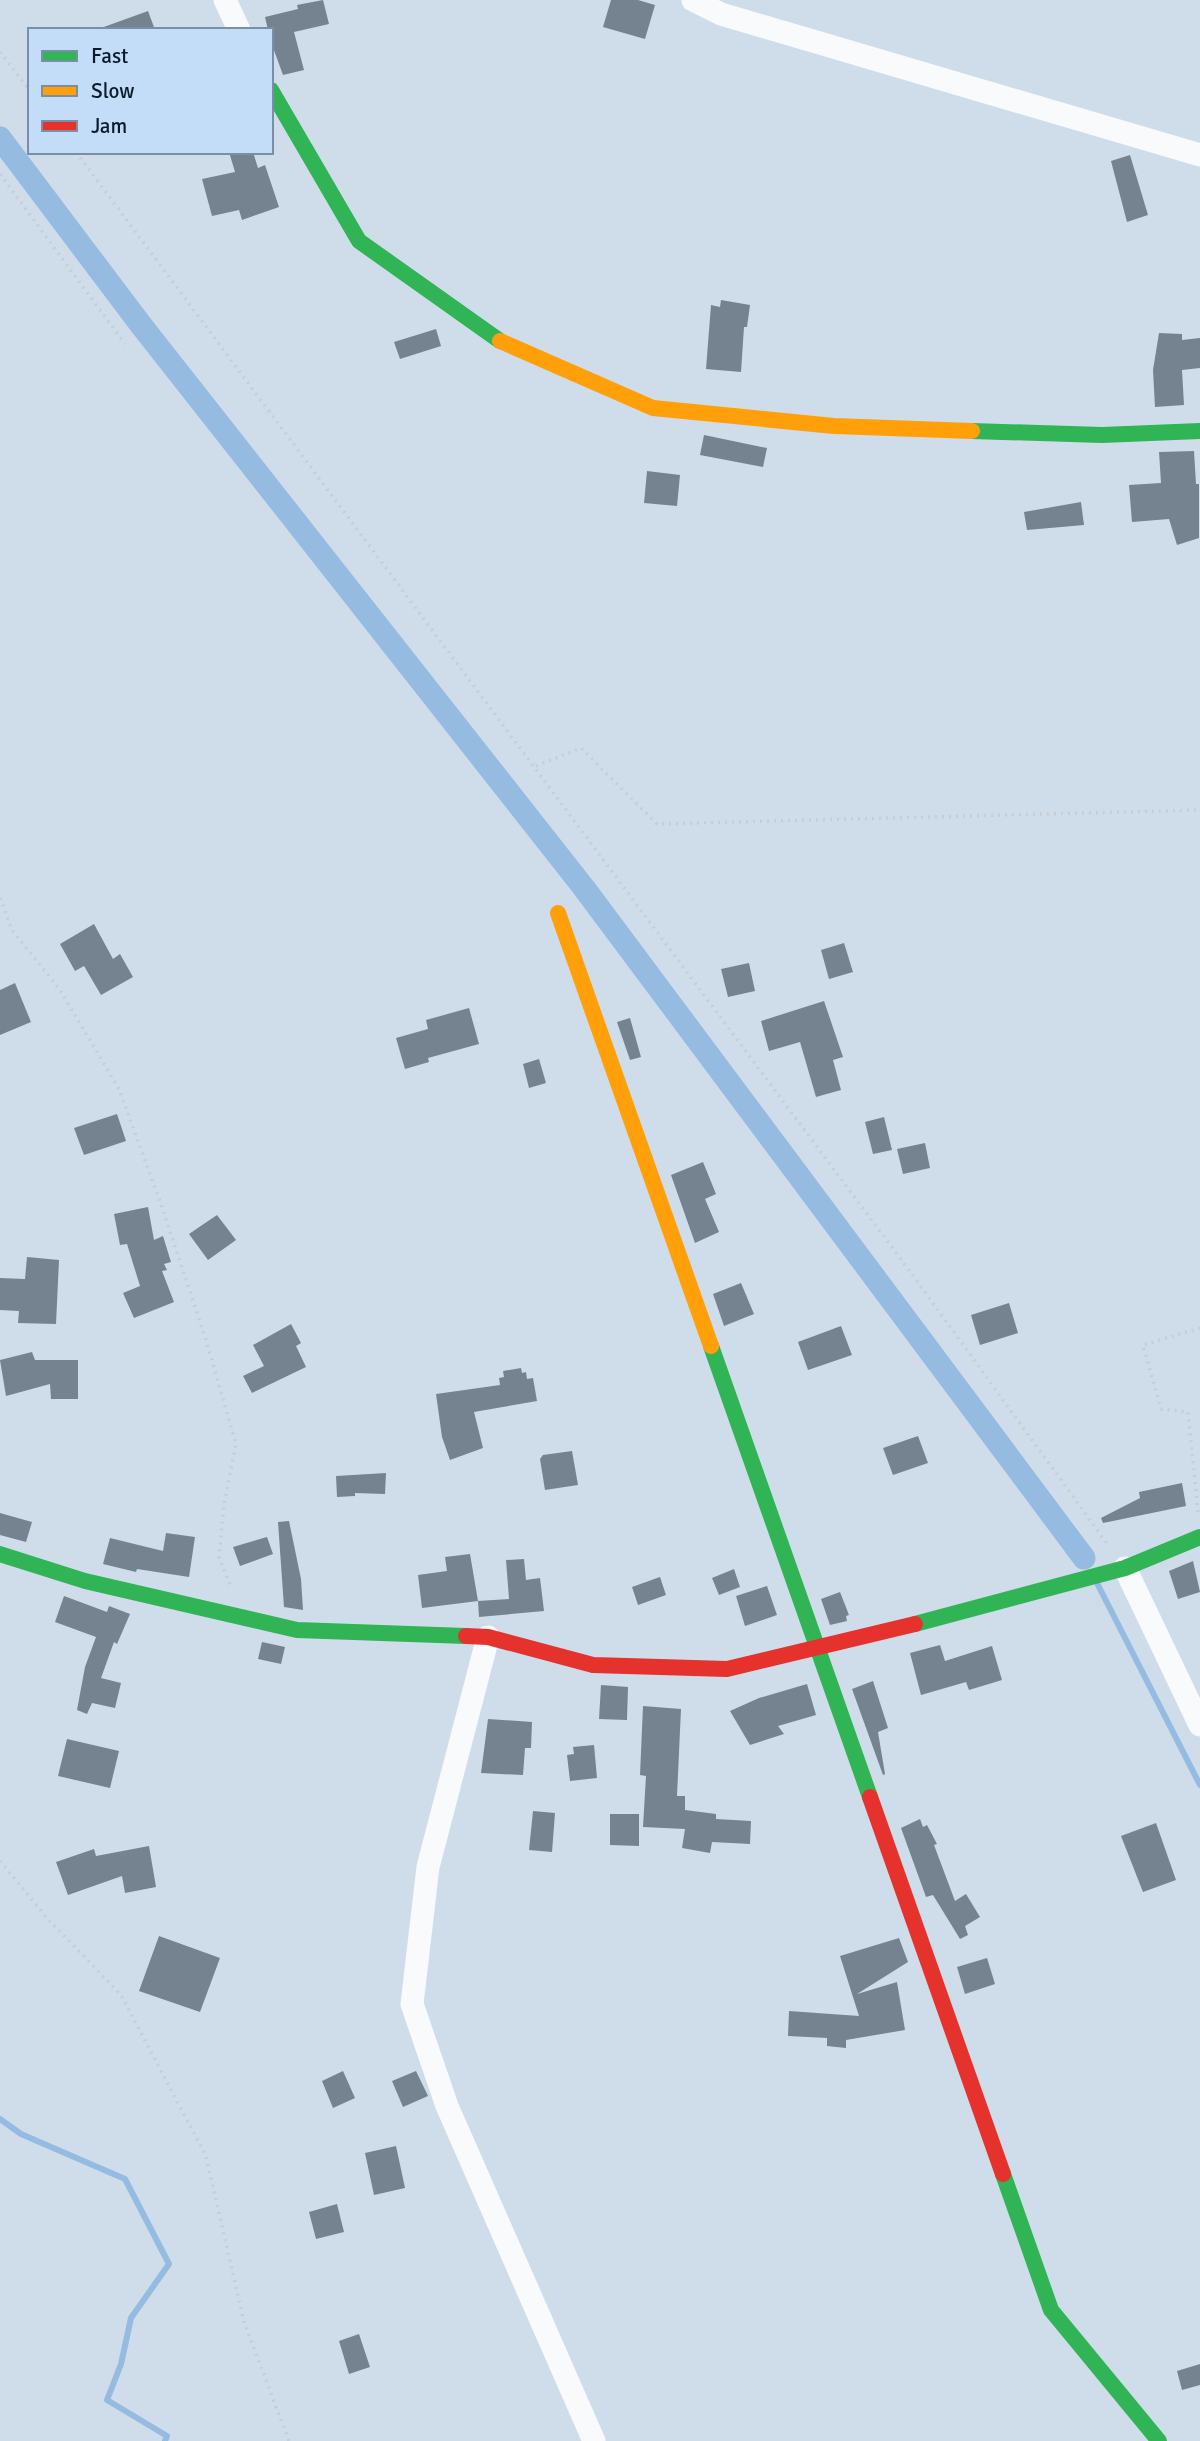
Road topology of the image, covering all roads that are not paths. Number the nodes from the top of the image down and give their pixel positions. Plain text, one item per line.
1 (225, 0) edge
2 (692, 0) edge
3 (238, 28) edge
4 (273, 93) edge
5 (1200, 155) edge
6 (1200, 431) edge
7 (558, 913) dead end
8 (1200, 1537) edge
9 (0, 1554) edge
10 (1125, 1568) junction
11 (488, 1637) junction
12 (817, 1649) junction
13 (1200, 1725) edge
14 (594, 2441) edge
15 (1159, 2441) edge

1 - 3 street
2 - 5 street
4 - 6 street
7 - 12 street
8 - 10 street
9 - 11 street
10 - 12 street
10 - 13 street
11 - 12 street
11 - 14 street
12 - 15 street

